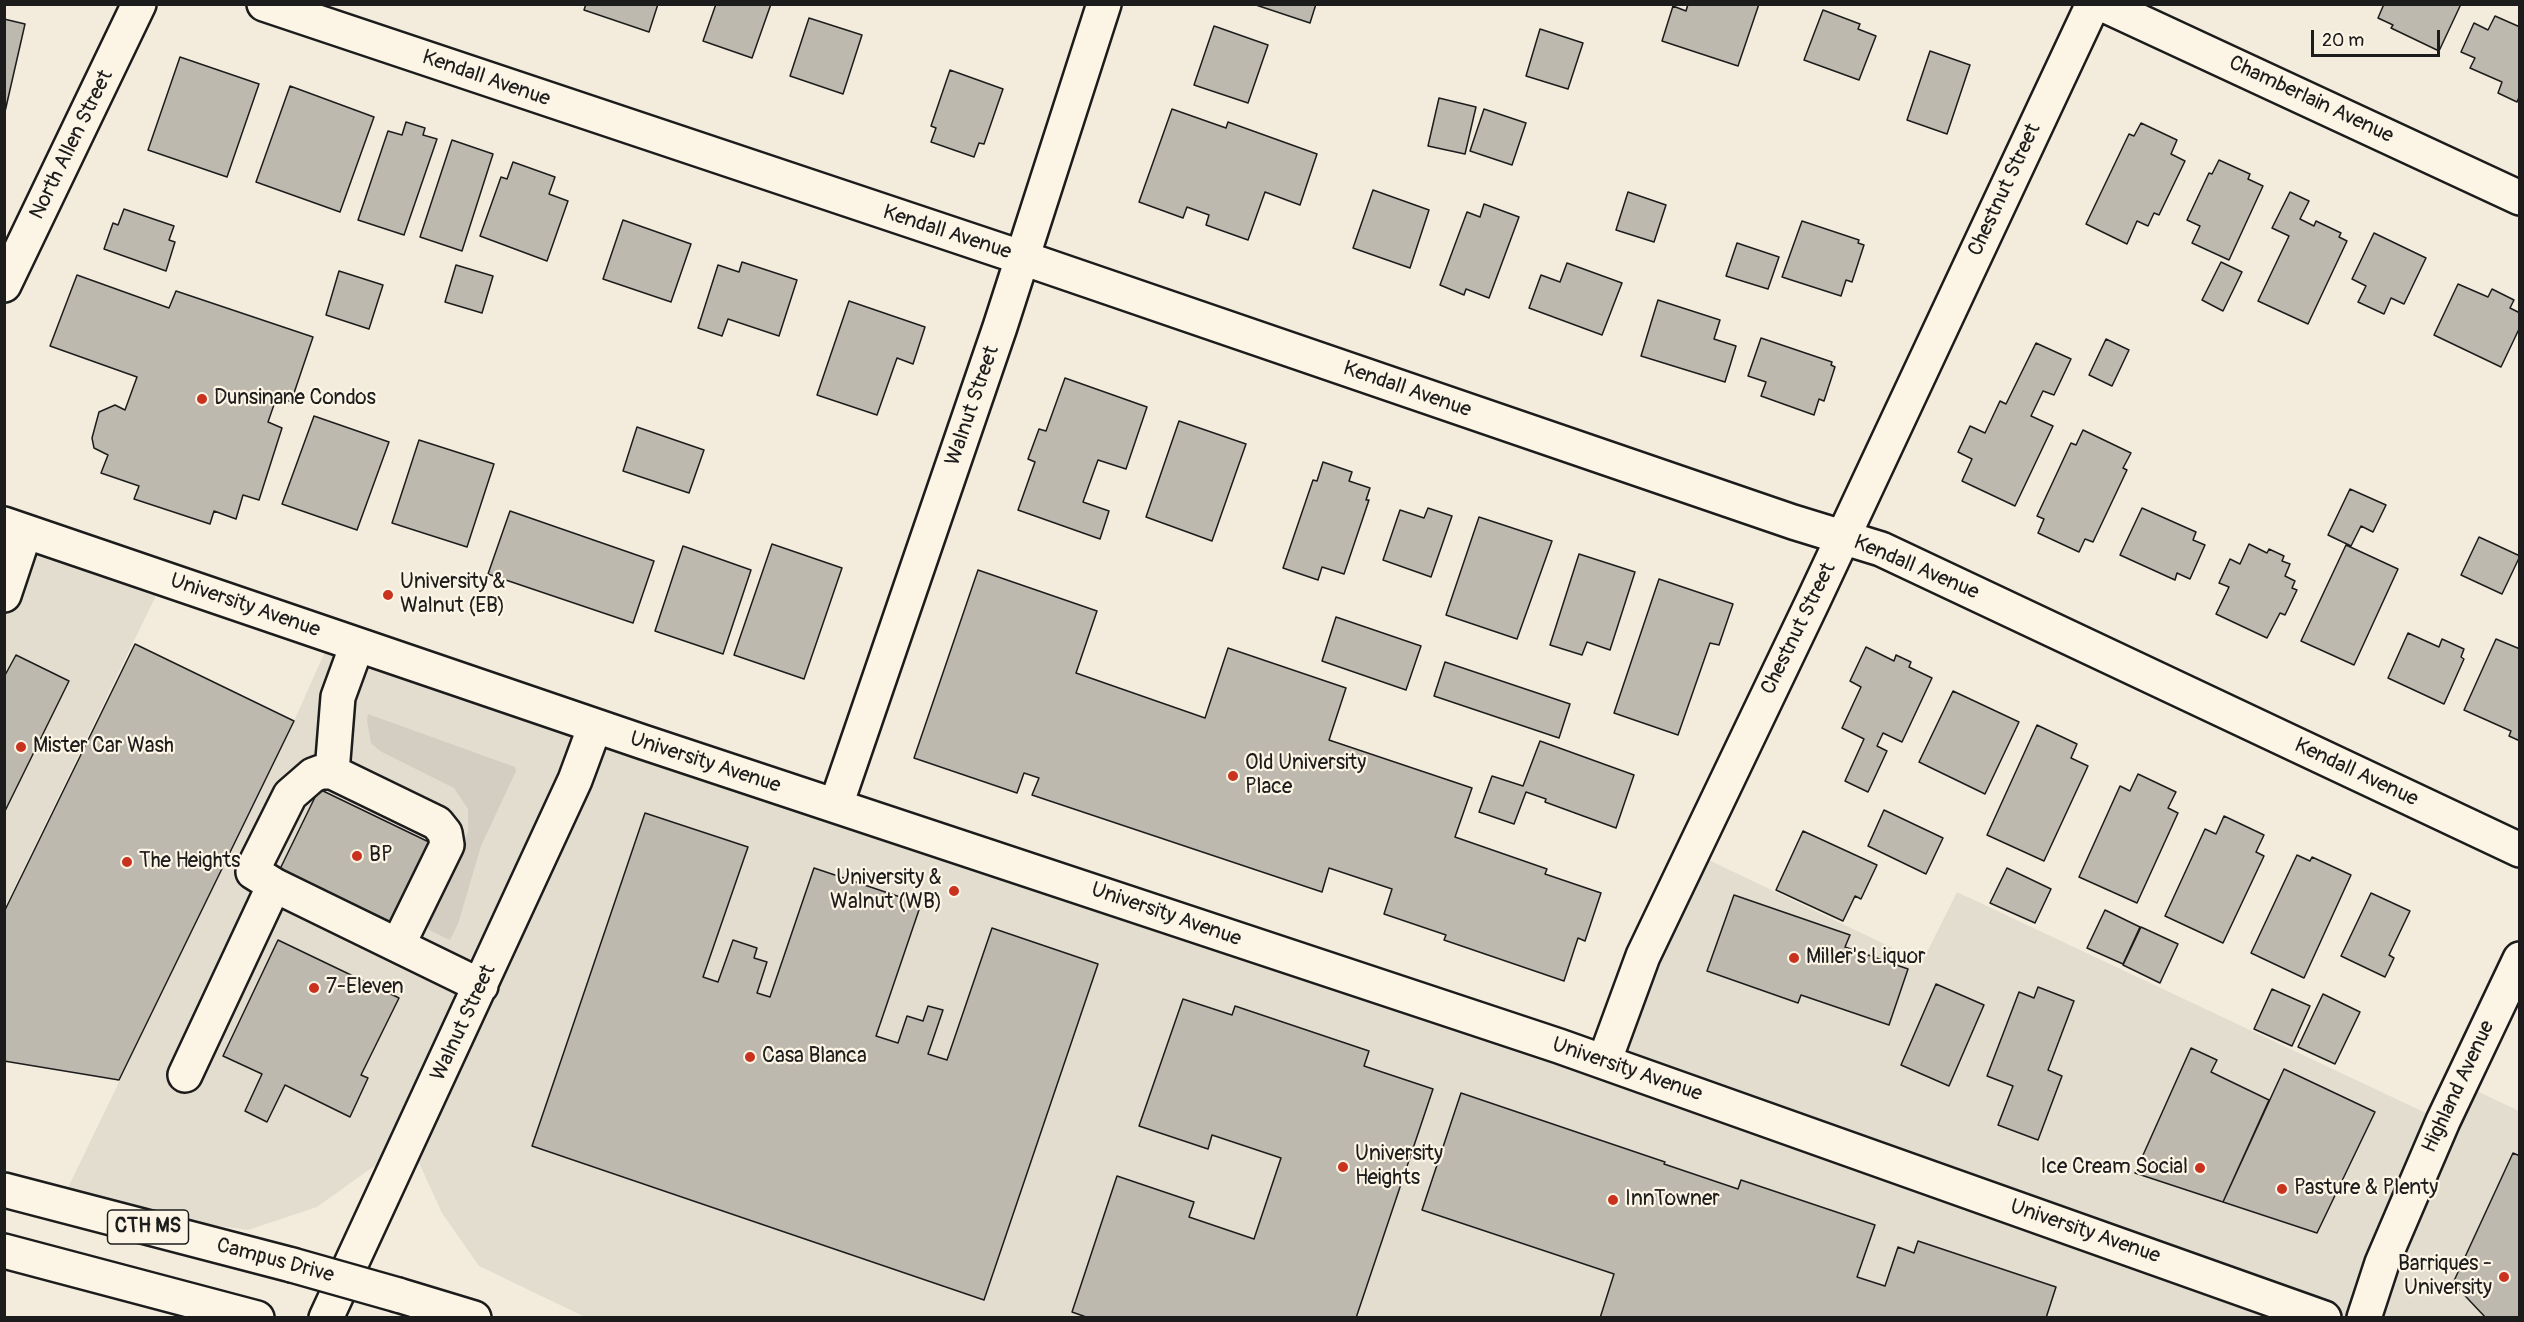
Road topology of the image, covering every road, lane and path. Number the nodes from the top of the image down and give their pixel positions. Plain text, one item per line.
1 (139, 4) edge
2 (264, 4) edge
3 (1104, 4) edge
4 (2093, 4) edge
5 (2102, 4) edge
6 (2520, 198) edge
7 (1023, 258) junction
8 (4, 285) edge
9 (15, 528) edge
10 (1843, 537) junction
11 (4, 595) edge
12 (357, 645) junction
13 (595, 726) junction
14 (332, 772) junction
15 (836, 805) junction
16 (2520, 850) edge
17 (274, 885) junction
18 (398, 945) junction
19 (2520, 959) edge
20 (481, 986) junction
21 (1604, 1062) junction
22 (184, 1075) dead end
23 (4, 1190) edge
24 (4, 1251) edge
25 (258, 1317) edge
26 (326, 1317) edge
27 (474, 1317) edge
28 (2324, 1317) edge
29 (2364, 1317) edge

1 - 8 street, North Allen Street
2 - 7 street, Kendall Avenue
3 - 7 street, Walnut Street
4 - 10 street, Chestnut Street
5 - 6 street, Chamberlain Avenue
7 - 10 street, Kendall Avenue
7 - 15 street, Walnut Street
9 - 11 street
9 - 12 street, University Avenue
10 - 16 street, Kendall Avenue
10 - 21 street, Chestnut Street
12 - 13 street, University Avenue
12 - 14 street
13 - 15 street, University Avenue
13 - 20 street, Walnut Street
14 - 17 street
14 - 18 street
15 - 21 street, University Avenue
17 - 18 street
17 - 22 street
18 - 20 street
19 - 29 street, Highland Avenue
20 - 26 street, Walnut Street
21 - 28 street, University Avenue
23 - 27 street, Campus Drive / CTH MS, bridge
24 - 25 street

